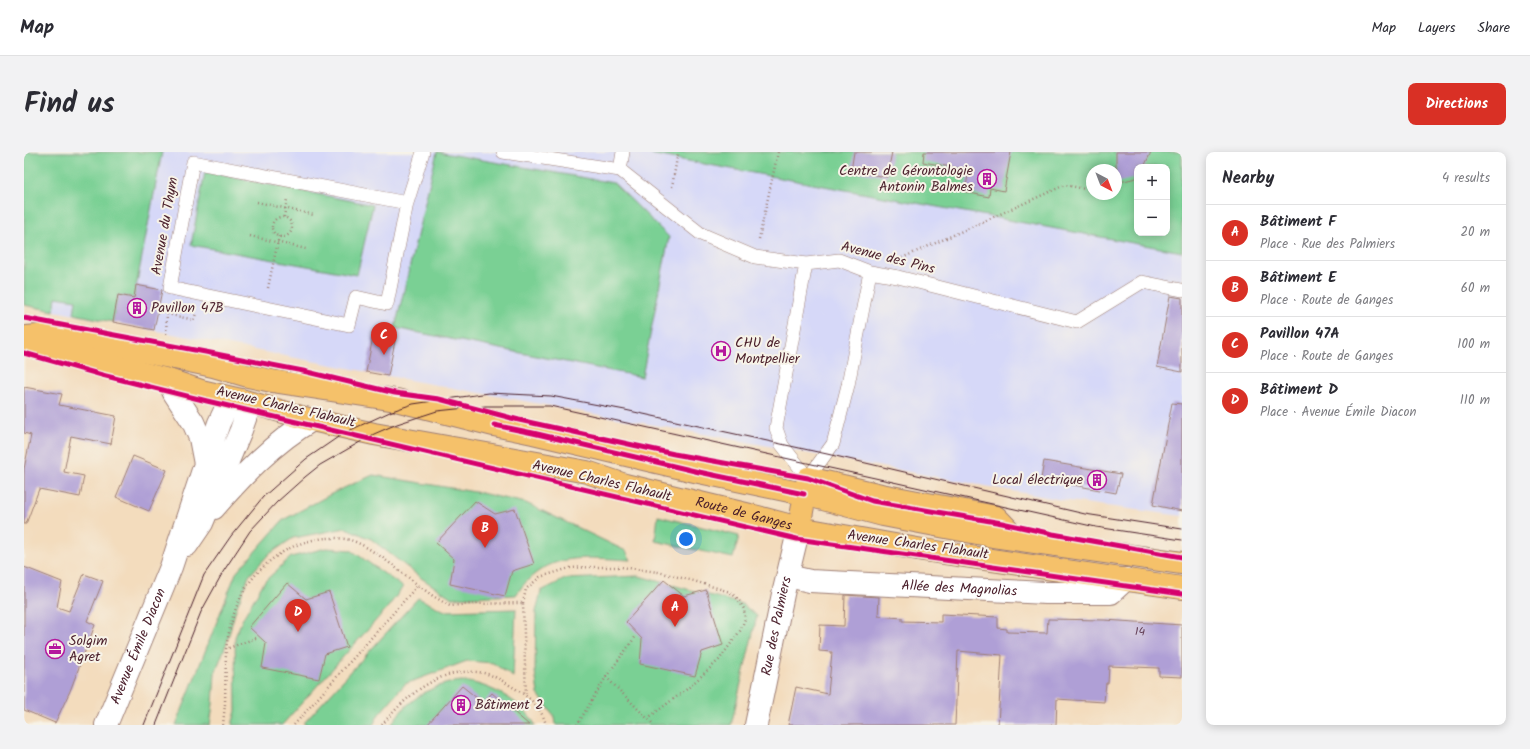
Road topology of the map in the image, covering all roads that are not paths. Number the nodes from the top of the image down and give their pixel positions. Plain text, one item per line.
1 (423, 152) edge
2 (503, 152) edge
3 (623, 152) edge
4 (192, 157) edge
5 (620, 170) junction
6 (407, 203) junction
7 (806, 264) junction
8 (870, 272) junction
9 (1182, 290) edge
10 (24, 338) edge
11 (248, 376) junction
12 (168, 380) junction
13 (241, 400) junction
14 (312, 420) junction
15 (205, 464) junction
16 (803, 503) junction
17 (202, 523) junction
18 (1182, 563) edge
19 (171, 568) junction
20 (788, 576) junction
21 (1126, 579) junction
22 (1182, 588) edge
23 (106, 725) edge
24 (756, 725) edge

1 - 6 lane, Avenue du Thym
2 - 5 lane
3 - 5 lane
4 - 6 lane, Avenue du Thym
4 - 6 lane, Avenue du Thym
5 - 7 lane, Avenue des Pins
7 - 8 lane, Avenue des Pins
7 - 16 lane
8 - 9 lane, Avenue des Pins
8 - 16 lane
10 - 11 main road, Avenue Charles Flahault
10 - 12 main road, Avenue Charles Flahault
11 - 13 main road, Avenue Charles Flahault
11 - 16 main road, Route de Ganges
12 - 13 main road, Avenue Charles Flahault
12 - 15 street, Avenue Émile Diacon
13 - 14 main road
13 - 15 street, Avenue Émile Diacon
13 - 17 street, Avenue Émile Diacon
14 - 16 main road
14 - 17 street, Avenue Émile Diacon
15 - 19 street, Avenue Émile Diacon
16 - 18 main road, Route de Ganges
16 - 20 street, Rue des Palmiers
16 - 21 main road, Route de Ganges
17 - 19 street, Avenue Émile Diacon
19 - 23 street, Avenue Émile Diacon
20 - 21 street, Allée des Magnolias
20 - 24 street, Rue des Palmiers
21 - 22 main road, Route de Ganges

